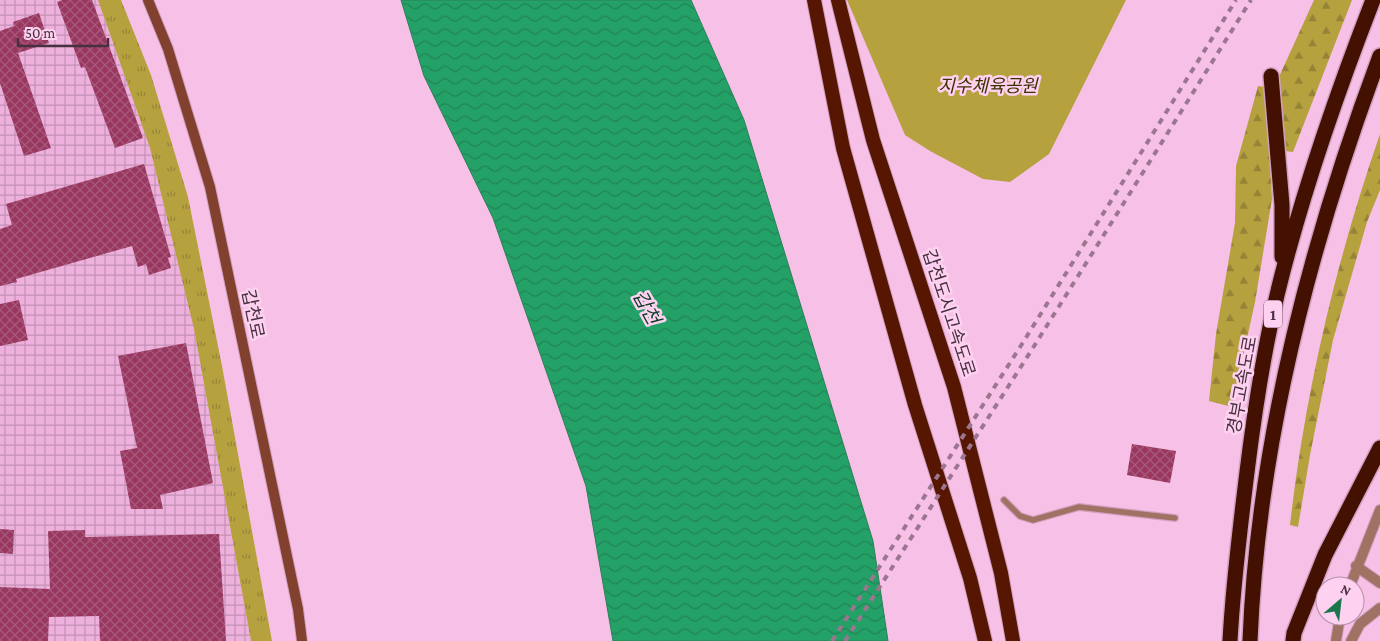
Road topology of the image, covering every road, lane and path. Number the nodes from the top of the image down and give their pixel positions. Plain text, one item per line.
1 (148, 0) edge
2 (814, 0) edge
3 (838, 0) edge
4 (1374, 0) edge
5 (1380, 56) edge
6 (1271, 76) dead end
7 (1282, 276) junction
8 (1380, 448) edge
9 (1004, 500) dead end
10 (1380, 510) edge
11 (1175, 518) dead end
12 (1356, 566) junction
13 (1380, 574) edge
14 (1353, 576) edge
15 (1380, 583) edge
16 (1380, 608) edge
17 (1338, 626) edge
18 (302, 641) edge
19 (985, 641) edge
20 (1013, 641) edge
21 (1230, 641) edge
22 (1250, 641) edge
23 (1293, 641) edge
24 (1336, 641) edge
25 (1351, 641) edge

1 - 18 main road, 갑천로
2 - 19 highway
3 - 20 highway, 갑천도시고속도로
4 - 7 highway, 경부고속도로 / 1
5 - 22 highway, 1
6 - 7 highway
7 - 21 highway, 경부고속도로 / 1
8 - 23 highway
9 - 11 lane
10 - 12 street
12 - 13 street
12 - 14 street
12 - 15 street
16 - 25 street
17 - 24 street

